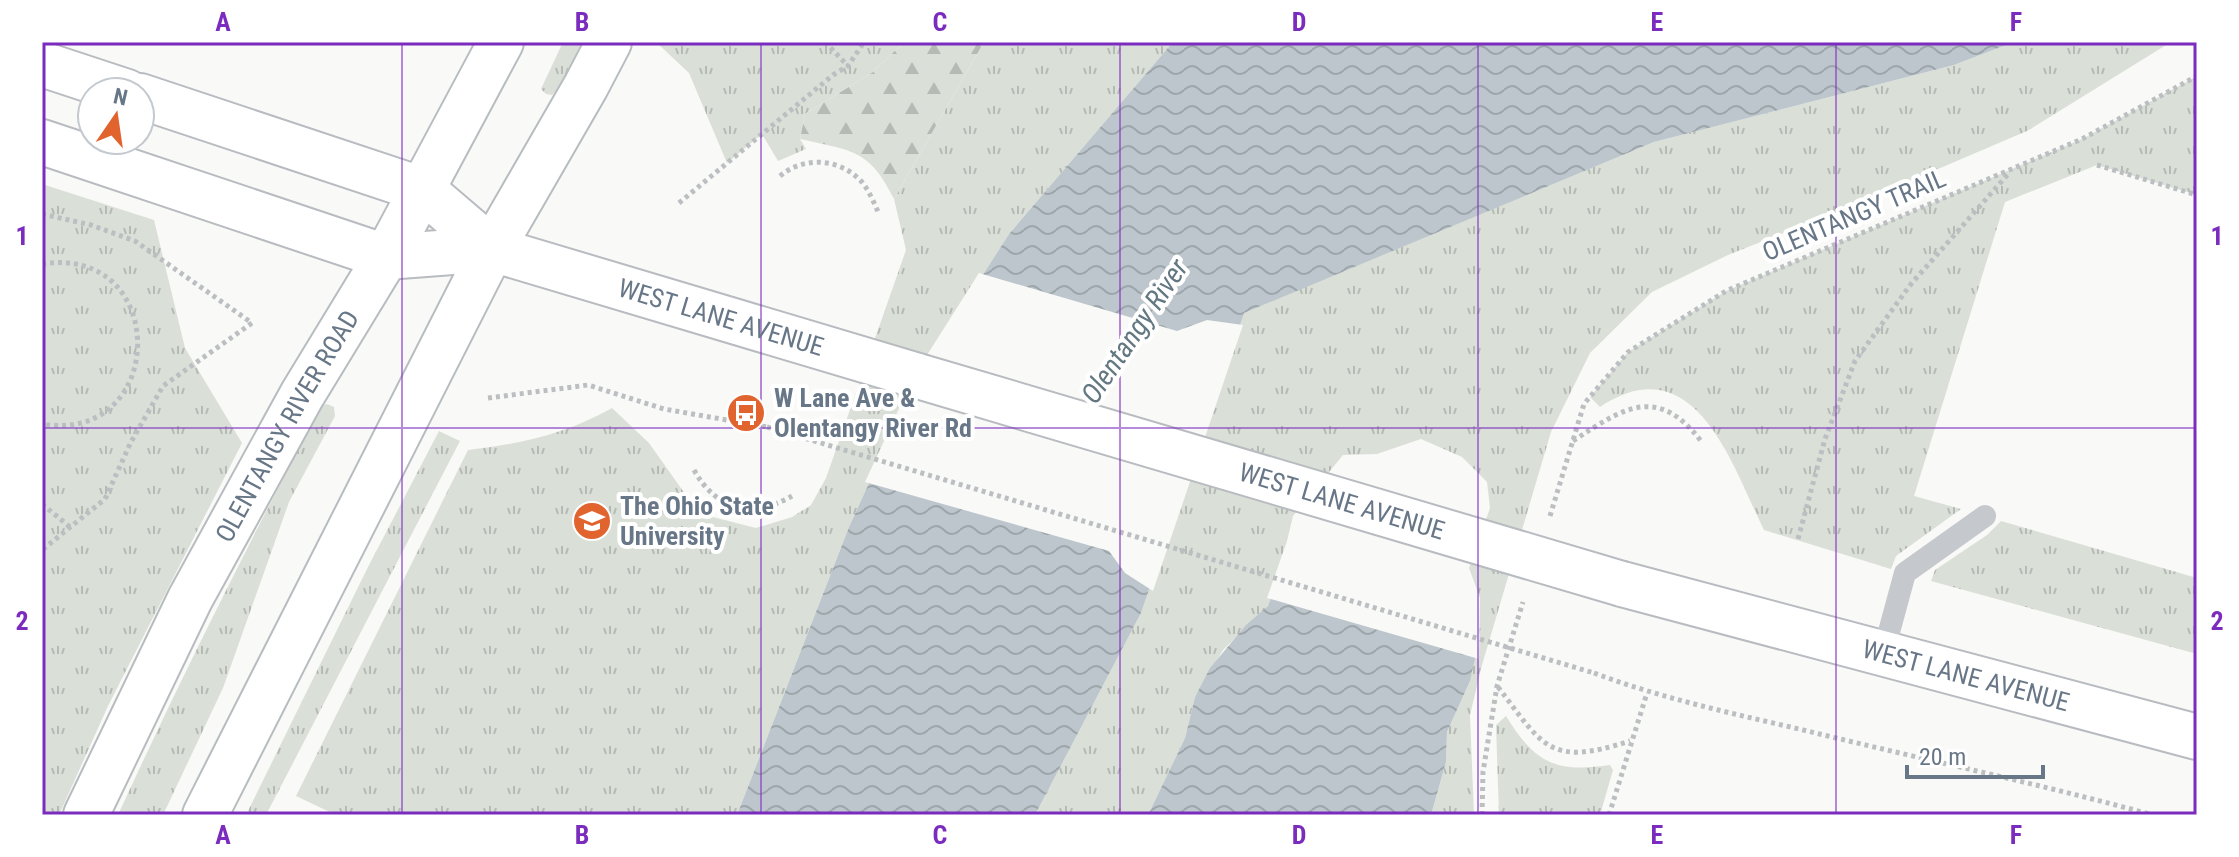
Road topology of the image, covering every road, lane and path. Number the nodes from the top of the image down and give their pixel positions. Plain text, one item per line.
1 (501, 42) edge
2 (609, 42) edge
3 (825, 42) edge
4 (864, 42) edge
5 (42, 64) edge
6 (848, 66) junction
7 (78, 76) edge
8 (2197, 76) edge
9 (156, 101) edge
10 (42, 142) edge
11 (2097, 165) dead end
12 (2012, 169) junction
13 (780, 176) dead end
14 (423, 190) junction
15 (2197, 195) edge
16 (679, 203) dead end
17 (42, 214) edge
18 (879, 214) dead end
19 (492, 249) junction
20 (386, 257) junction
21 (42, 264) edge
22 (488, 398) dead end
23 (42, 424) edge
24 (1701, 441) dead end
25 (694, 470) dead end
26 (792, 496) dead end
27 (42, 504) edge
28 (1985, 516) dead end
29 (70, 527) junction
30 (1798, 539) dead end
31 (42, 550) edge
32 (1883, 654) junction
33 (1647, 693) junction
34 (2197, 737) edge
35 (1630, 741) junction
36 (86, 815) edge
37 (205, 815) edge
38 (1482, 815) edge
39 (1609, 815) edge
40 (2153, 815) edge

1 - 14 main road, OLENTANGY RIVER ROAD
2 - 19 main road
3 - 6 path
4 - 6 path
5 - 7 main road
6 - 16 path
8 - 12 path, OLENTANGY TRAIL
9 - 14 main road, WEST LANE AVENUE
10 - 20 main road, WEST LANE AVENUE
11 - 15 path
12 - 24 path, OLENTANGY TRAIL
12 - 30 path
13 - 18 path
14 - 19 main road, WEST LANE AVENUE
14 - 20 main road, OLENTANGY RIVER ROAD
17 - 29 path
19 - 20 main road, WEST LANE AVENUE
19 - 32 main road, WEST LANE AVENUE, bridge
19 - 37 main road
20 - 36 main road, OLENTANGY RIVER ROAD
21 - 23 path
22 - 33 path, bridge
25 - 26 path
27 - 29 path
28 - 32 lane
29 - 31 path
32 - 34 main road, WEST LANE AVENUE
33 - 35 path
33 - 40 path
35 - 38 path
35 - 39 path

